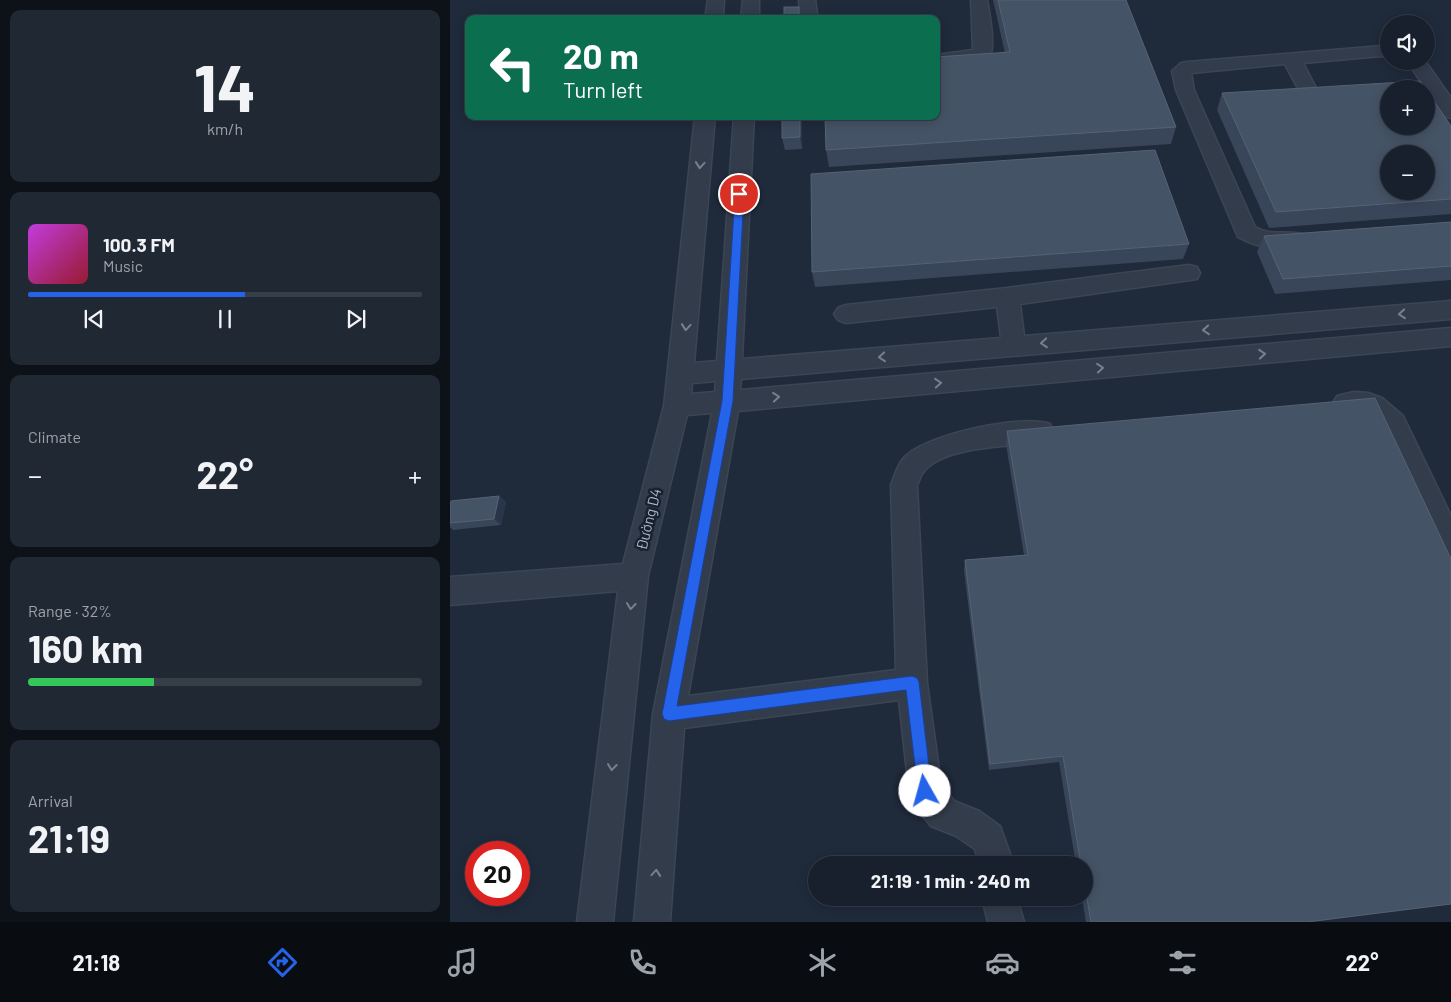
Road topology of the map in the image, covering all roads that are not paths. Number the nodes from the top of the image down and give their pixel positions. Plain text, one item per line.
1 (716, 0) edge
2 (751, 0) edge
3 (807, 0) edge
4 (979, 0) edge
5 (714, 15) edge
6 (750, 15) edge
7 (809, 15) edge
8 (1380, 51) edge
9 (1291, 58) junction
10 (940, 60) edge
11 (1423, 70) edge
12 (1310, 94) edge
13 (1451, 112) edge
14 (705, 120) edge
15 (744, 120) edge
16 (1316, 240) edge
17 (1189, 273) dead end
18 (1007, 297) junction
19 (1451, 310) edge
20 (846, 314) dead end
21 (1451, 337) edge
22 (1014, 346) junction
23 (729, 369) junction
24 (681, 374) junction
25 (727, 401) junction
26 (1323, 405) edge
27 (677, 406) junction
28 (1066, 430) edge
29 (1451, 545) edge
30 (634, 576) junction
31 (450, 591) edge
32 (912, 682) junction
33 (669, 714) junction
34 (994, 856) edge
35 (1002, 906) edge
36 (594, 922) edge
37 (652, 922) edge
38 (1006, 922) edge

1 - 5 street
2 - 6 street
3 - 7 street
4 - 10 street
8 - 9 street
9 - 12 street
9 - 16 street
11 - 13 street
14 -> 24 street, Đường D4
15 - 23 street
17 - 18 street
18 - 20 lane
18 - 22 street
19 -> 22 street
25 -> 21 street
22 -> 23 street
23 - 24 street
23 - 25 street
24 - 27 street, Đường D4
25 - 27 street
25 - 33 street
26 - 29 street
27 - 30 street, Đường D4
28 - 32 street
30 - 31 street
30 -> 36 street, Đường D4
32 - 33 street
32 - 34 street
37 -> 33 street
35 - 38 street

